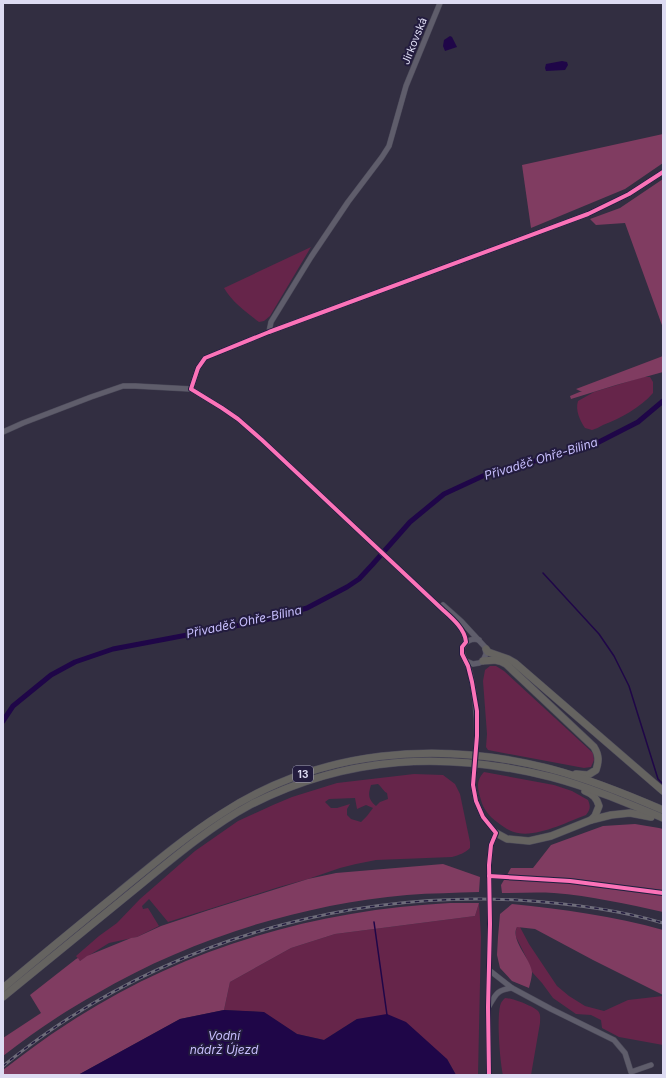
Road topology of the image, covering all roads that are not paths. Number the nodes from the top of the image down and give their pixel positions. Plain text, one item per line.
1 (440, 3) edge
2 (663, 172) edge
3 (269, 332) junction
4 (191, 390) junction
5 (3, 432) edge
6 (414, 582) junction
7 (479, 640) junction
8 (466, 642) junction
9 (486, 650) junction
10 (466, 661) junction
11 (479, 662) junction
12 (472, 682) junction
13 (552, 773) junction
14 (663, 791) edge
15 (663, 810) edge
16 (663, 819) edge
17 (591, 820) junction
18 (496, 833) junction
19 (489, 876) junction
20 (663, 892) edge
21 (489, 970) junction
22 (3, 988) edge
23 (512, 988) junction
24 (3, 997) edge
25 (488, 1007) junction
26 (652, 1065) dead end
27 (489, 1075) edge

1 - 3 street, Jirkovská
2 - 3 street
3 - 4 street
4 - 5 street
4 - 6 street
6 - 7 street
6 - 8 street
7 - 8 street
7 - 9 street
8 - 10 street
9 - 11 street
9 - 14 highway
10 - 11 street
10 - 12 street
11 - 12 street
11 - 13 highway
12 - 18 street, bridge
13 - 15 highway, 13
13 - 16 highway, 13
13 - 17 highway
13 - 22 highway, 13
13 - 24 highway, 13
16 - 17 highway
17 - 18 highway
18 - 19 street
19 - 20 street
19 - 21 street
21 - 23 street
21 - 25 street
23 - 25 street
23 - 26 street
25 - 27 street

